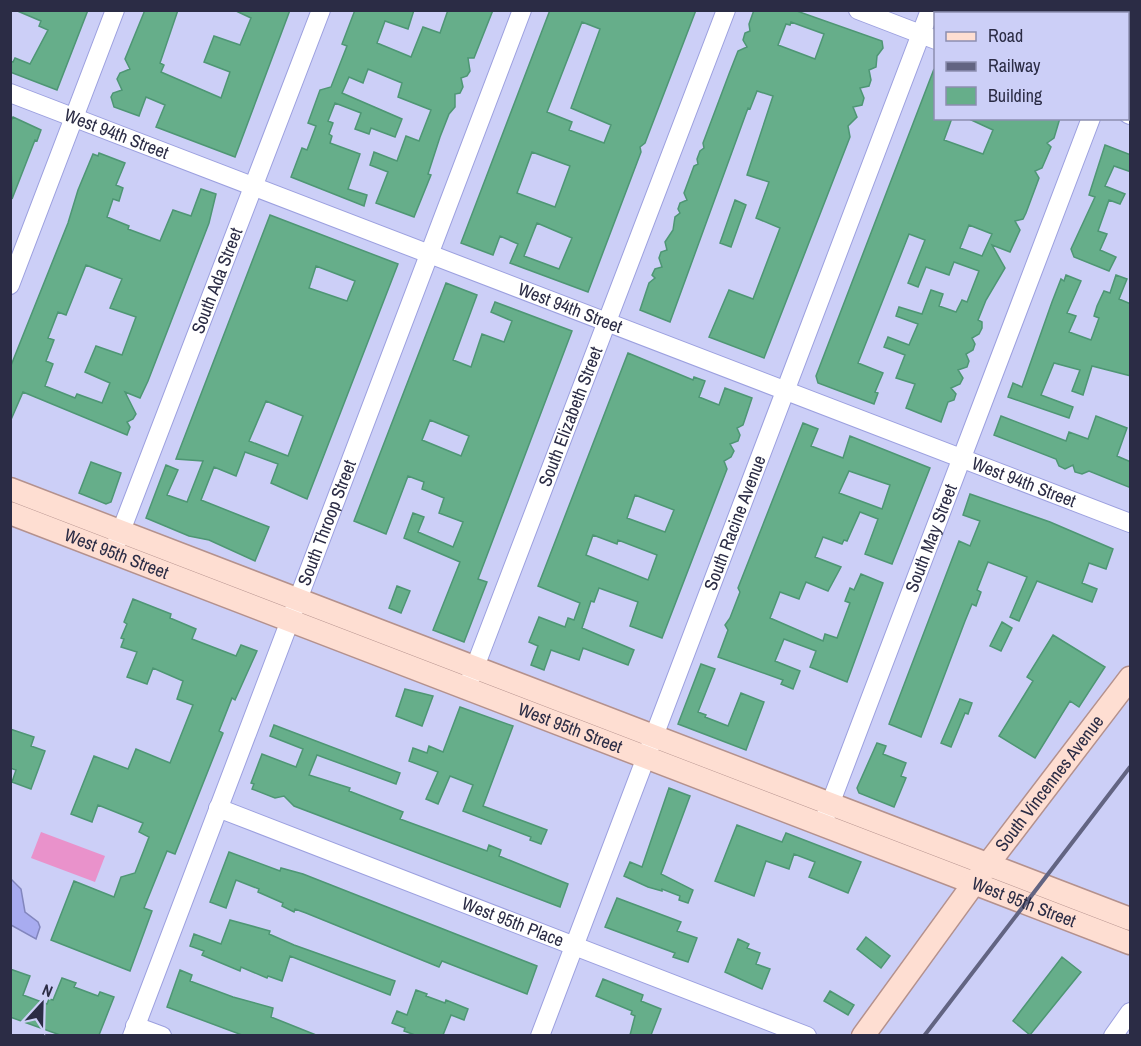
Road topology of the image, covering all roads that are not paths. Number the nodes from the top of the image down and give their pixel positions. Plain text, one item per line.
1 (115, 10) edge
2 (321, 10) edge
3 (522, 10) edge
4 (726, 10) edge
5 (858, 10) edge
6 (930, 10) edge
7 (928, 38) edge
8 (10, 93) edge
9 (75, 117) junction
10 (1090, 120) edge
11 (253, 186) junction
12 (429, 254) junction
13 (10, 285) edge
14 (607, 322) junction
15 (785, 390) junction
16 (962, 458) junction
17 (10, 489) edge
18 (10, 513) edge
19 (1131, 523) edge
20 (117, 542) junction
21 (294, 610) junction
22 (471, 677) junction
23 (1131, 678) edge
24 (654, 736) junction
25 (645, 758) junction
26 (218, 808) junction
27 (826, 815) junction
28 (988, 864) junction
29 (974, 883) junction
30 (1131, 919) edge
31 (1131, 943) edge
32 (574, 945) junction
33 (1131, 1012) edge
34 (134, 1030) edge
35 (162, 1035) edge
36 (540, 1035) edge
37 (807, 1035) edge
38 (863, 1035) edge
39 (1113, 1035) edge

1 - 9 street
2 - 11 street, South Ada Street
3 - 12 street, South Throop Street
4 - 14 street, South Elizabeth Street
5 - 7 street
6 - 7 street, South Racine Avenue
7 - 15 street, South Racine Avenue
8 - 9 street, West 94th Street
9 - 11 street, West 94th Street
9 - 13 street
10 - 16 street, South May Street
11 - 12 street, West 94th Street
11 - 20 street, South Ada Street
12 - 14 street, West 94th Street
12 - 21 street, South Throop Street
14 - 15 street, West 94th Street
14 - 22 street, South Elizabeth Street
15 - 16 street, West 94th Street
15 - 24 street, South Racine Avenue
16 - 19 street, West 94th Street
16 - 27 street, South May Street
17 - 20 main road, West 95th Street
18 - 20 main road, West 95th Street
20 - 21 main road, West 95th Street
21 - 22 main road, West 95th Street
21 - 26 street, South Throop Street
22 - 24 main road, West 95th Street
22 - 25 main road, West 95th Street
23 - 28 main road, South Vincennes Avenue
24 - 25 street, South Racine Avenue
24 - 27 main road, West 95th Street
25 - 27 main road, West 95th Street
25 - 32 street, South Racine Avenue
26 - 32 street, West 95th Place
26 - 34 street, South Throop Street
27 - 28 main road, West 95th Street
27 - 29 main road, West 95th Street
28 - 29 main road, South Vincennes Avenue
28 - 30 main road, West 95th Street
29 - 31 main road, West 95th Street
29 - 38 main road, South Vincennes Avenue
32 - 36 street, South Racine Avenue
32 - 37 street, West 95th Place
33 - 39 street
34 - 35 street

